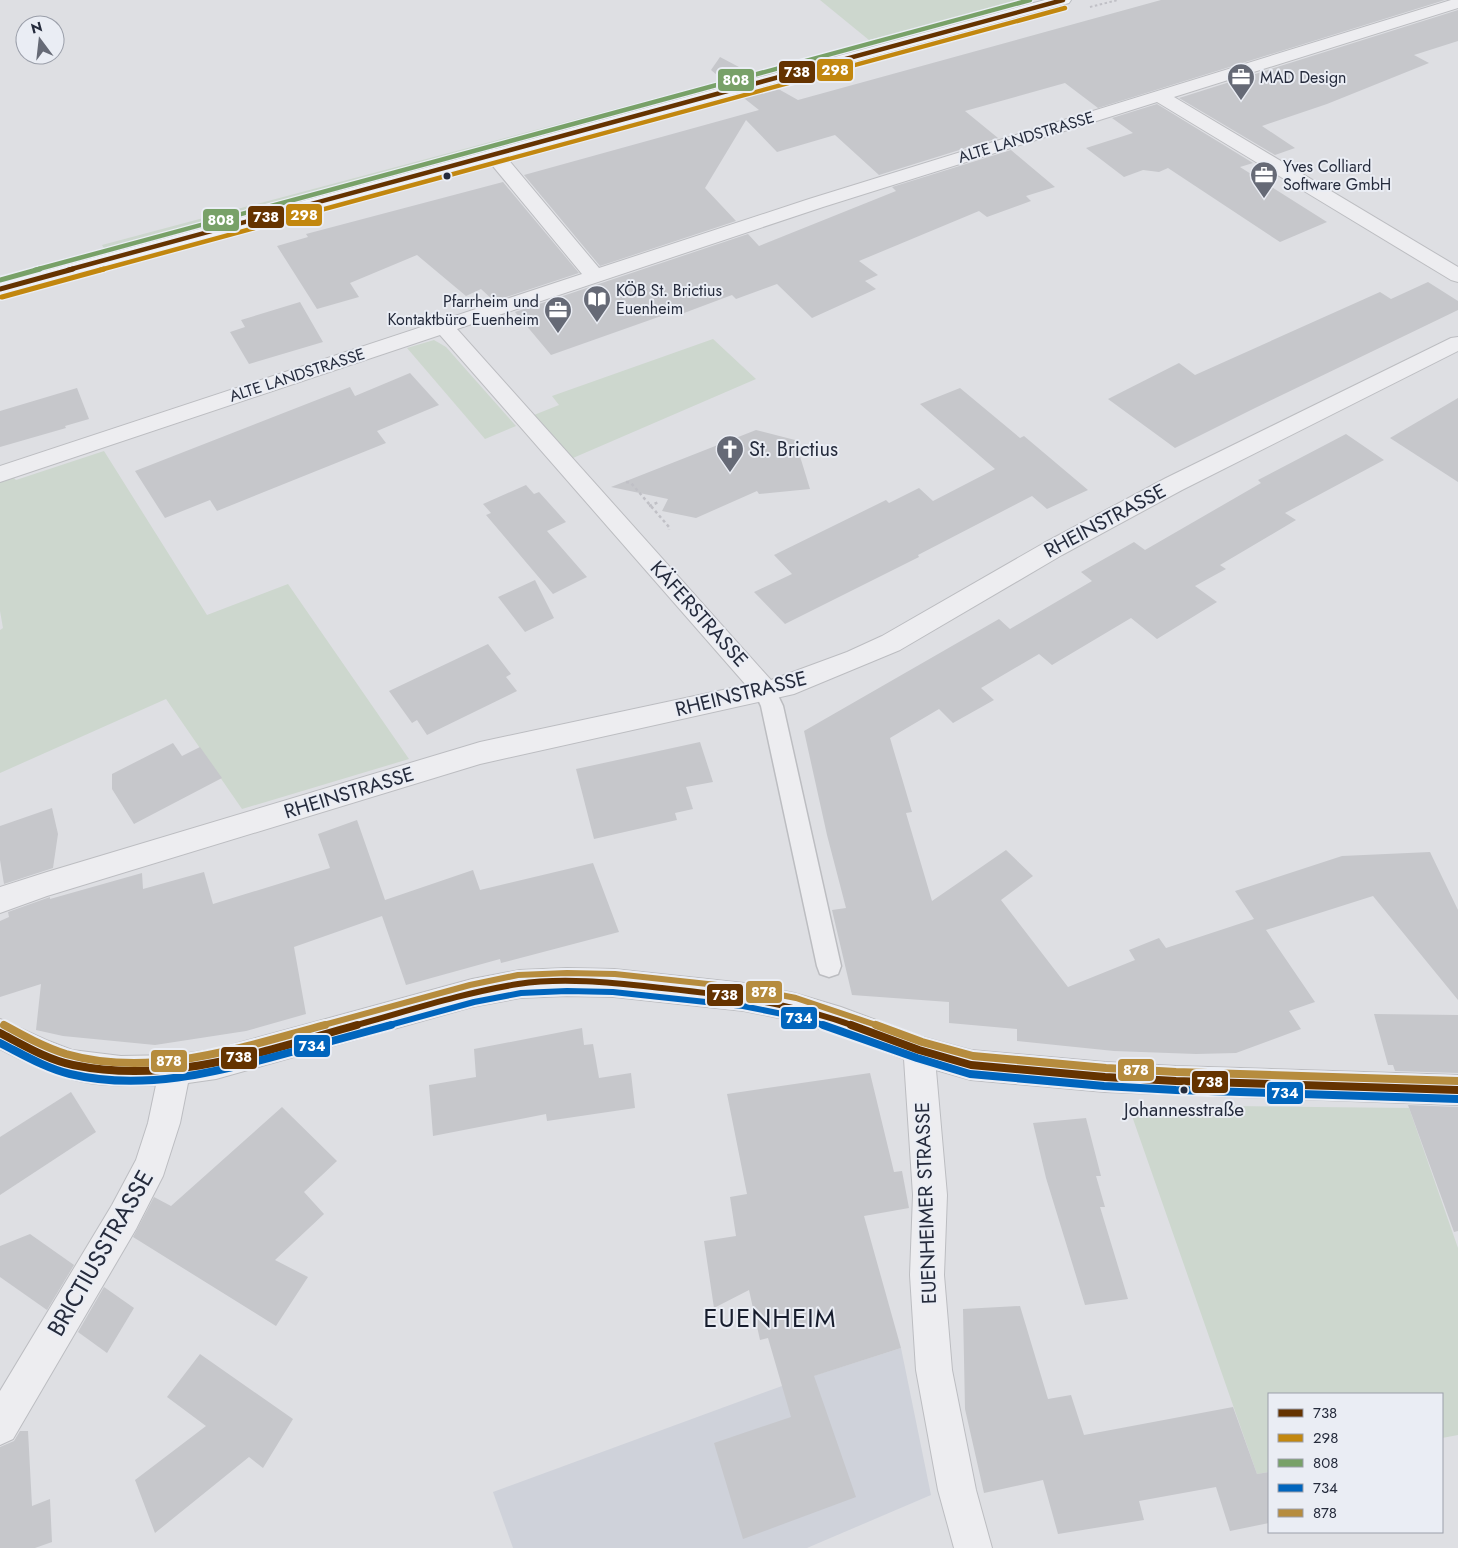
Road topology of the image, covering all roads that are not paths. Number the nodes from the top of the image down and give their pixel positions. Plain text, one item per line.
1 (1064, 0) edge
2 (1458, 3) edge
3 (1159, 96) junction
4 (494, 154) junction
5 (1458, 276) edge
6 (595, 277) junction
7 (0, 289) edge
8 (444, 326) junction
9 (1458, 343) edge
10 (0, 474) edge
11 (765, 691) junction
12 (0, 900) edge
13 (829, 966) dead end
14 (0, 1033) edge
15 (919, 1050) junction
16 (175, 1070) junction
17 (1458, 1090) edge
18 (0, 1426) edge
19 (973, 1548) edge

1 - 4 main road
2 - 3 street, ALTE LANDSTRASSE
3 - 5 street
3 - 6 street, ALTE LANDSTRASSE
4 - 6 street
4 - 7 main road
6 - 8 street, ALTE LANDSTRASSE
8 - 10 street, ALTE LANDSTRASSE
8 - 11 street, KÄFERSTRASSE
9 - 11 street, RHEINSTRASSE
11 - 12 street, RHEINSTRASSE
11 - 13 lane, KÄFERSTRASSE
14 - 16 street
15 - 16 street
15 - 17 street
15 - 19 street, EUENHEIMER STRASSE
16 - 18 street, BRICTIUSSTRASSE

